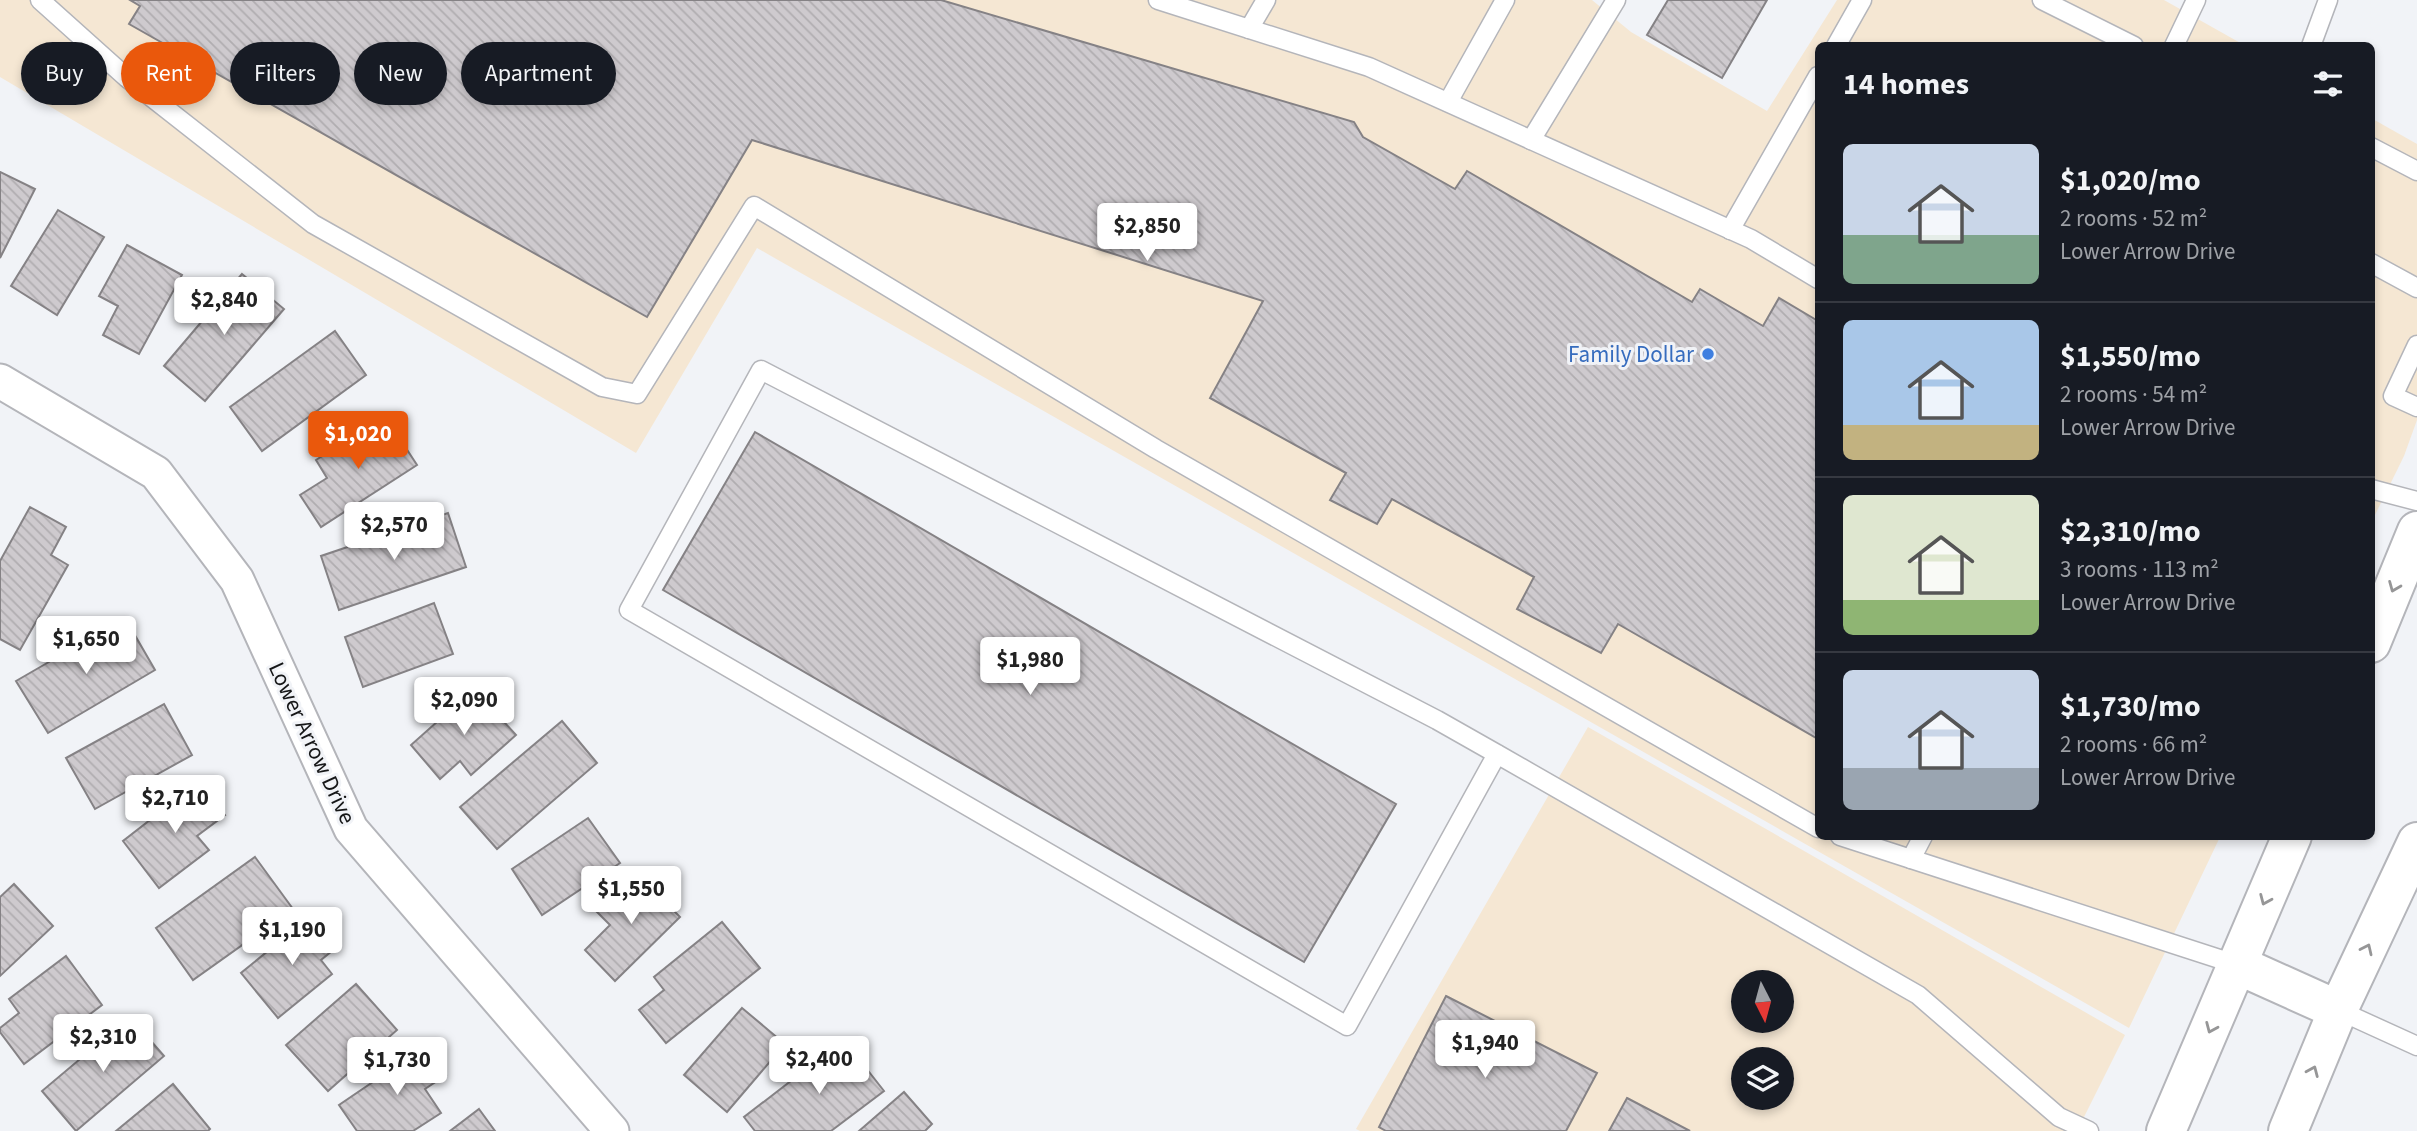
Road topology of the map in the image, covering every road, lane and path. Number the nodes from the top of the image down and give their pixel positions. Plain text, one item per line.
1 (40, 0) edge
2 (1158, 0) edge
3 (1266, 0) edge
4 (1505, 0) edge
5 (1616, 0) edge
6 (1862, 0) edge
7 (2042, 0) edge
8 (2196, 0) edge
9 (2328, 0) edge
10 (1249, 29) junction
11 (1838, 42) edge
12 (2126, 42) edge
13 (2177, 42) edge
14 (2312, 42) edge
15 (1815, 81) edge
16 (1448, 102) junction
17 (1531, 140) junction
18 (2375, 149) edge
19 (2417, 171) edge
20 (1730, 230) junction
21 (2375, 265) edge
22 (1815, 277) edge
23 (2417, 288) edge
24 (2417, 345) edge
25 (0, 381) edge
26 (2417, 407) edge
27 (2375, 490) edge
28 (2417, 501) edge
29 (2417, 531) edge
30 (2375, 633) edge
31 (1497, 754) junction
32 (1815, 826) edge
33 (1852, 840) edge
34 (1921, 840) edge
35 (2290, 840) edge
36 (2417, 842) edge
37 (1910, 859) junction
38 (2238, 965) junction
39 (2338, 1010) junction
40 (2417, 1046) edge
41 (612, 1131) edge
42 (2089, 1131) edge
43 (2166, 1131) edge
44 (2288, 1131) edge

1 - 32 lane
2 - 10 lane
3 - 10 lane
4 - 16 lane
5 - 17 lane
6 - 11 lane
7 - 12 lane
8 - 13 lane
9 - 14 lane
10 - 16 lane
15 - 20 lane
16 - 17 lane
17 - 20 lane
18 - 19 lane
20 - 22 lane
21 - 23 lane
24 - 26 lane
25 - 41 street, Lower Arrow Drive
27 - 28 lane
29 -> 30 main road
31 - 31 lane
31 - 42 lane
33 - 37 lane
34 - 37 lane
35 -> 38 main road
39 -> 36 main road
37 - 38 lane
38 - 39 main road
38 -> 43 main road
39 - 40 lane
44 -> 39 main road

